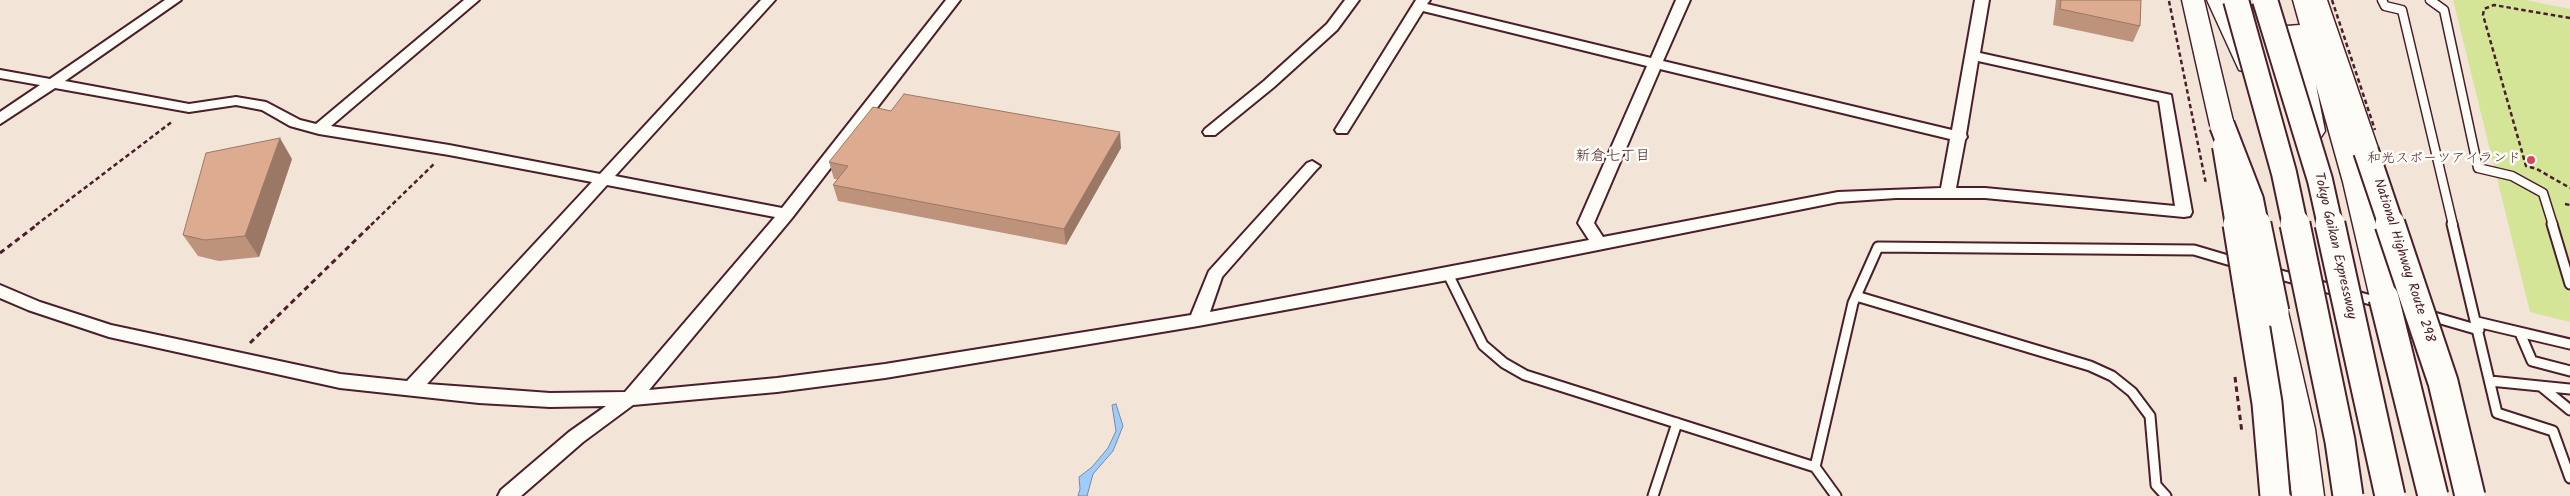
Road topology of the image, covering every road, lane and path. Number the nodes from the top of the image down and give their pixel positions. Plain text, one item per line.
1 (174, 0) edge
2 (472, 0) edge
3 (768, 0) edge
4 (953, 0) edge
5 (1352, 0) edge
6 (1684, 0) edge
7 (1982, 0) edge
8 (2193, 0) edge
9 (2218, 0) edge
10 (2236, 0) edge
11 (2265, 0) edge
12 (2288, 0) edge
13 (2304, 0) edge
14 (2316, 0) edge
15 (2382, 0) edge
16 (2400, 0) edge
17 (2430, 0) edge
18 (1421, 3) edge
19 (2402, 10) junction
20 (2570, 18) edge
21 (1972, 54) junction
22 (1656, 64) junction
23 (0, 74) edge
24 (51, 84) junction
25 (190, 108) junction
26 (2270, 115) junction
27 (0, 119) edge
28 (2222, 125) junction
29 (319, 129) junction
30 (1342, 130) dead end
31 (1210, 132) dead end
32 (1960, 138) junction
33 (449, 150) junction
34 (1312, 166) dead end
35 (603, 179) junction
36 (2320, 180) junction
37 (2570, 188) edge
38 (1948, 192) junction
39 (2565, 204) dead end
40 (2570, 205) edge
41 (786, 214) junction
42 (1599, 243) junction
43 (0, 253) edge
44 (1448, 274) junction
45 (2570, 284) edge
46 (0, 291) edge
47 (1856, 296) junction
48 (1198, 320) junction
49 (2478, 326) junction
50 (2520, 333) junction
51 (2570, 344) edge
52 (234, 360) junction
53 (2570, 371) edge
54 (2490, 381) junction
55 (2542, 386) junction
56 (410, 390) junction
57 (2570, 390) edge
58 (629, 399) junction
59 (2570, 410) edge
60 (1677, 423) junction
61 (1815, 467) junction
62 (2570, 478) edge
63 (508, 496) edge
64 (1654, 496) edge
65 (1836, 496) edge
66 (2166, 496) edge
67 (2275, 496) edge
68 (2308, 496) edge
69 (2348, 496) edge
70 (2390, 496) edge
71 (2433, 496) edge
72 (2470, 496) edge

1 - 24 street
2 - 29 street
3 - 35 street
4 - 41 street
5 - 31 street
6 - 22 street
7 - 21 street
8 - 28 highway
9 - 26 highway, bridge
10 - 26 highway, bridge
11 - 36 highway, Tokyo Gaikan Expressway, bridge
12 - 36 highway, bridge
13 - 71 highway, bridge
14 - 72 highway, National Highway Route 298, bridge
15 - 19 lane
16 - 19 lane
17 - 45 lane
18 - 22 street
18 - 30 street
19 - 49 lane
20 - 37 path
21 - 32 street
21 - 38 street
22 - 32 street
22 - 42 street
23 - 24 street
24 - 25 street
24 - 27 street
25 - 29 street
25 - 43 path
26 - 69 highway, bridge
28 - 67 highway, bridge
28 - 68 highway, bridge
29 - 33 street
32 - 38 street
33 - 35 street
33 - 52 path
34 - 48 street
35 - 41 street
35 - 56 street
36 - 70 highway, Tokyo Gaikan Expressway, bridge
38 - 42 street
39 - 40 path
41 - 58 street
42 - 44 street
44 - 48 street
44 - 60 lane
46 - 52 street
47 - 49 lane
47 - 61 lane
47 - 66 lane
48 - 58 street
49 - 50 lane
49 - 54 lane
50 - 51 lane
50 - 53 lane
52 - 56 street
54 - 55 lane
54 - 62 lane
55 - 57 lane
55 - 59 lane
56 - 58 street
58 - 63 street
60 - 61 lane
60 - 64 lane
61 - 65 lane

